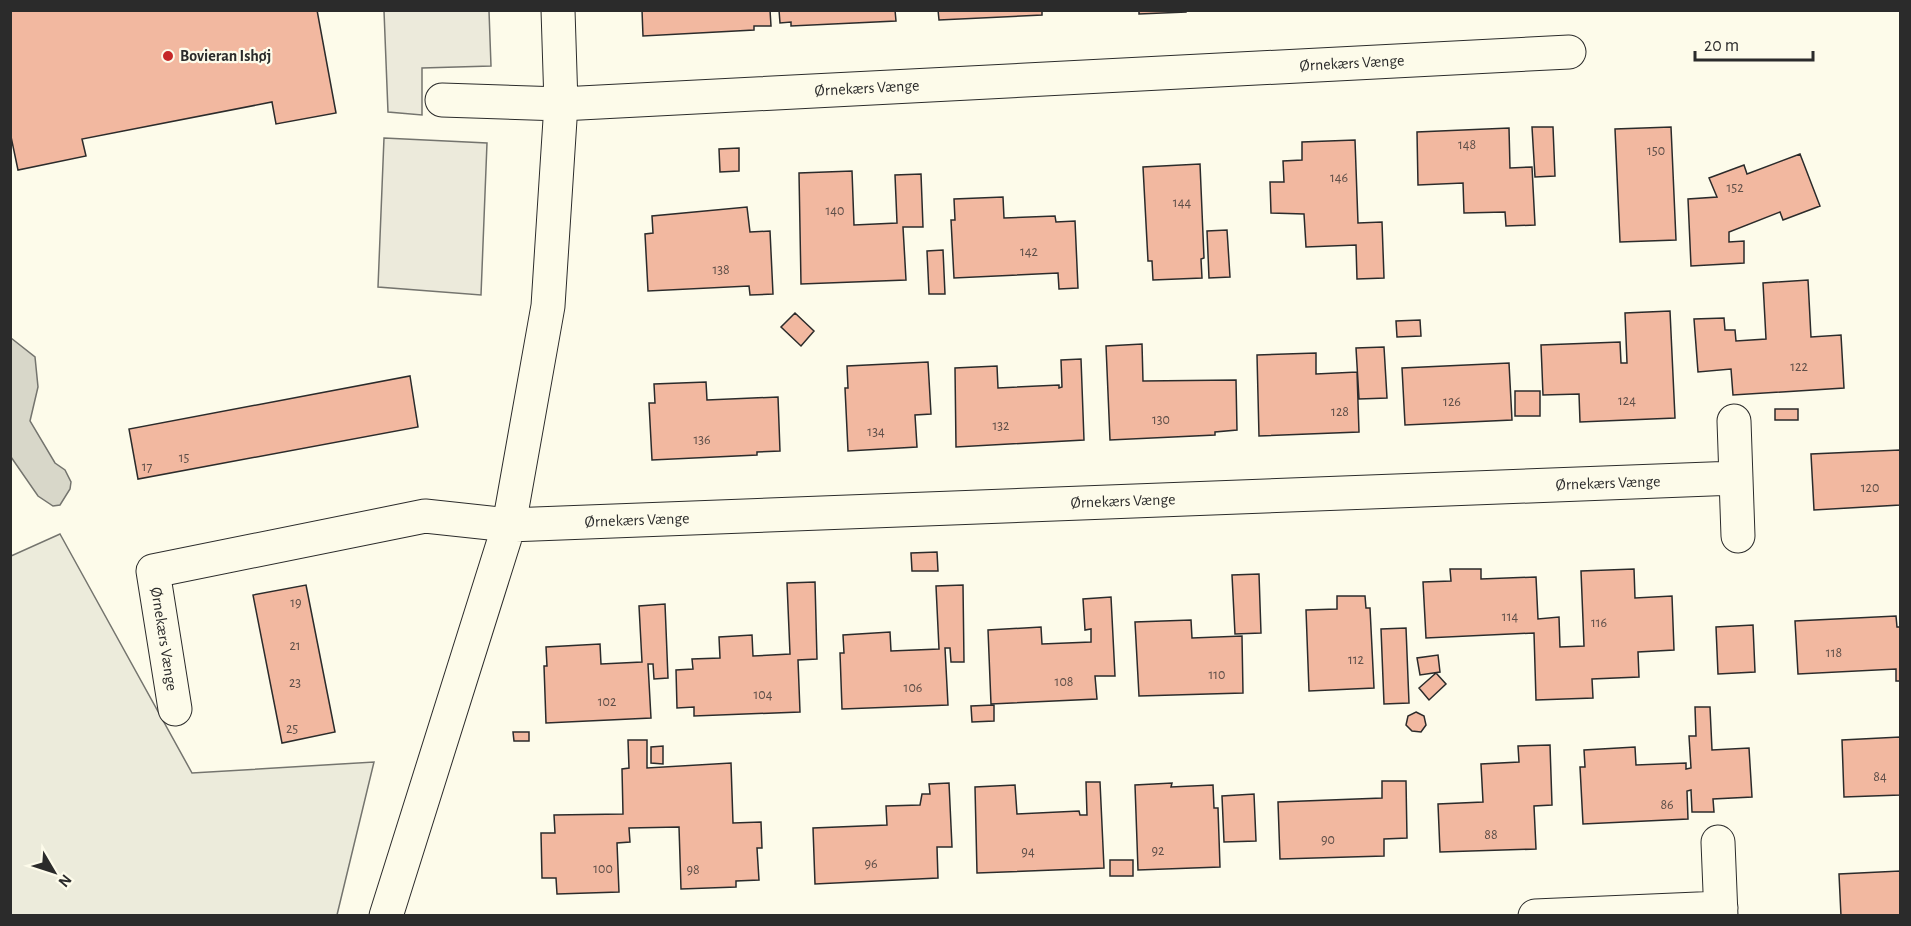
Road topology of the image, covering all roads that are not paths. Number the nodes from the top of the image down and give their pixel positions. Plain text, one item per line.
1 (558, 10) edge
2 (1569, 52) dead end
3 (442, 100) dead end
4 (561, 104) junction
5 (1734, 421) dead end
6 (1736, 478) junction
7 (509, 525) junction
8 (1738, 536) dead end
9 (175, 709) dead end
10 (1718, 842) dead end
11 (1721, 912) edge
12 (386, 915) edge
13 (1535, 915) edge

1 - 4 street
2 - 4 street, Ørnekærs Vænge
3 - 4 street, Ørnekærs Vænge
4 - 7 street
5 - 6 street
6 - 7 street, Ørnekærs Vænge
6 - 8 street
7 - 9 street, Ørnekærs Vænge
7 - 12 street
10 - 11 street
11 - 13 street

